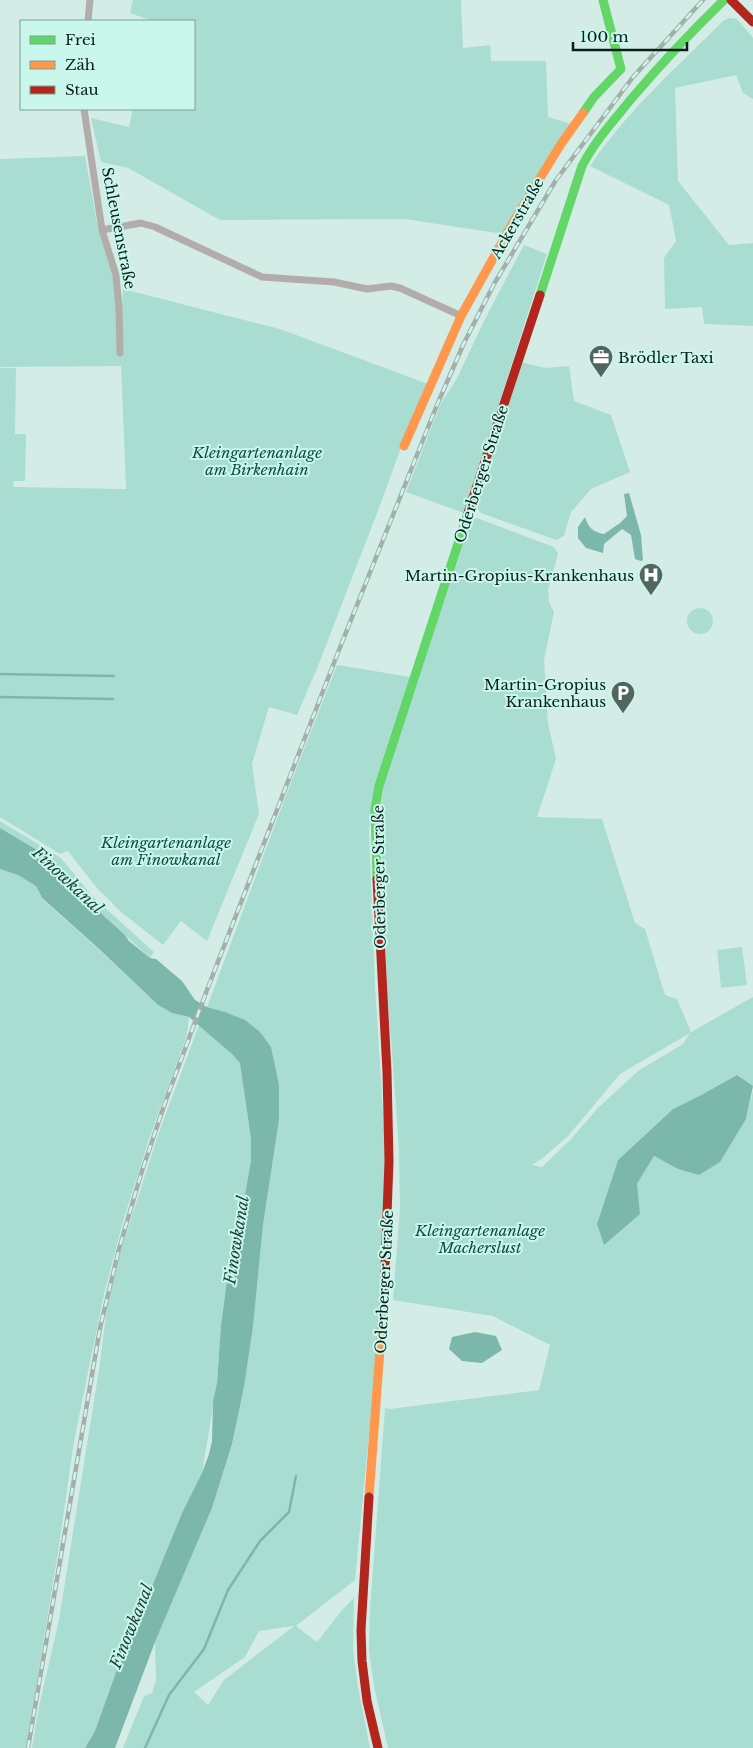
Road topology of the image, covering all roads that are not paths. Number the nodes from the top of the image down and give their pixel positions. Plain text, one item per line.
1 (90, 0) edge
2 (603, 0) edge
3 (724, 0) edge
4 (731, 0) edge
5 (88, 20) edge
6 (753, 22) edge
7 (84, 110) edge
8 (102, 230) junction
9 (457, 314) dead end
10 (120, 353) dead end
11 (404, 446) dead end
12 (378, 1748) edge

1 - 5 street
2 - 11 main road, Ackerstraße
3 - 12 main road, Oderberger Straße
4 - 6 main road
7 - 8 street, Schleusenstraße
8 - 9 street
8 - 10 street, Schleusenstraße

